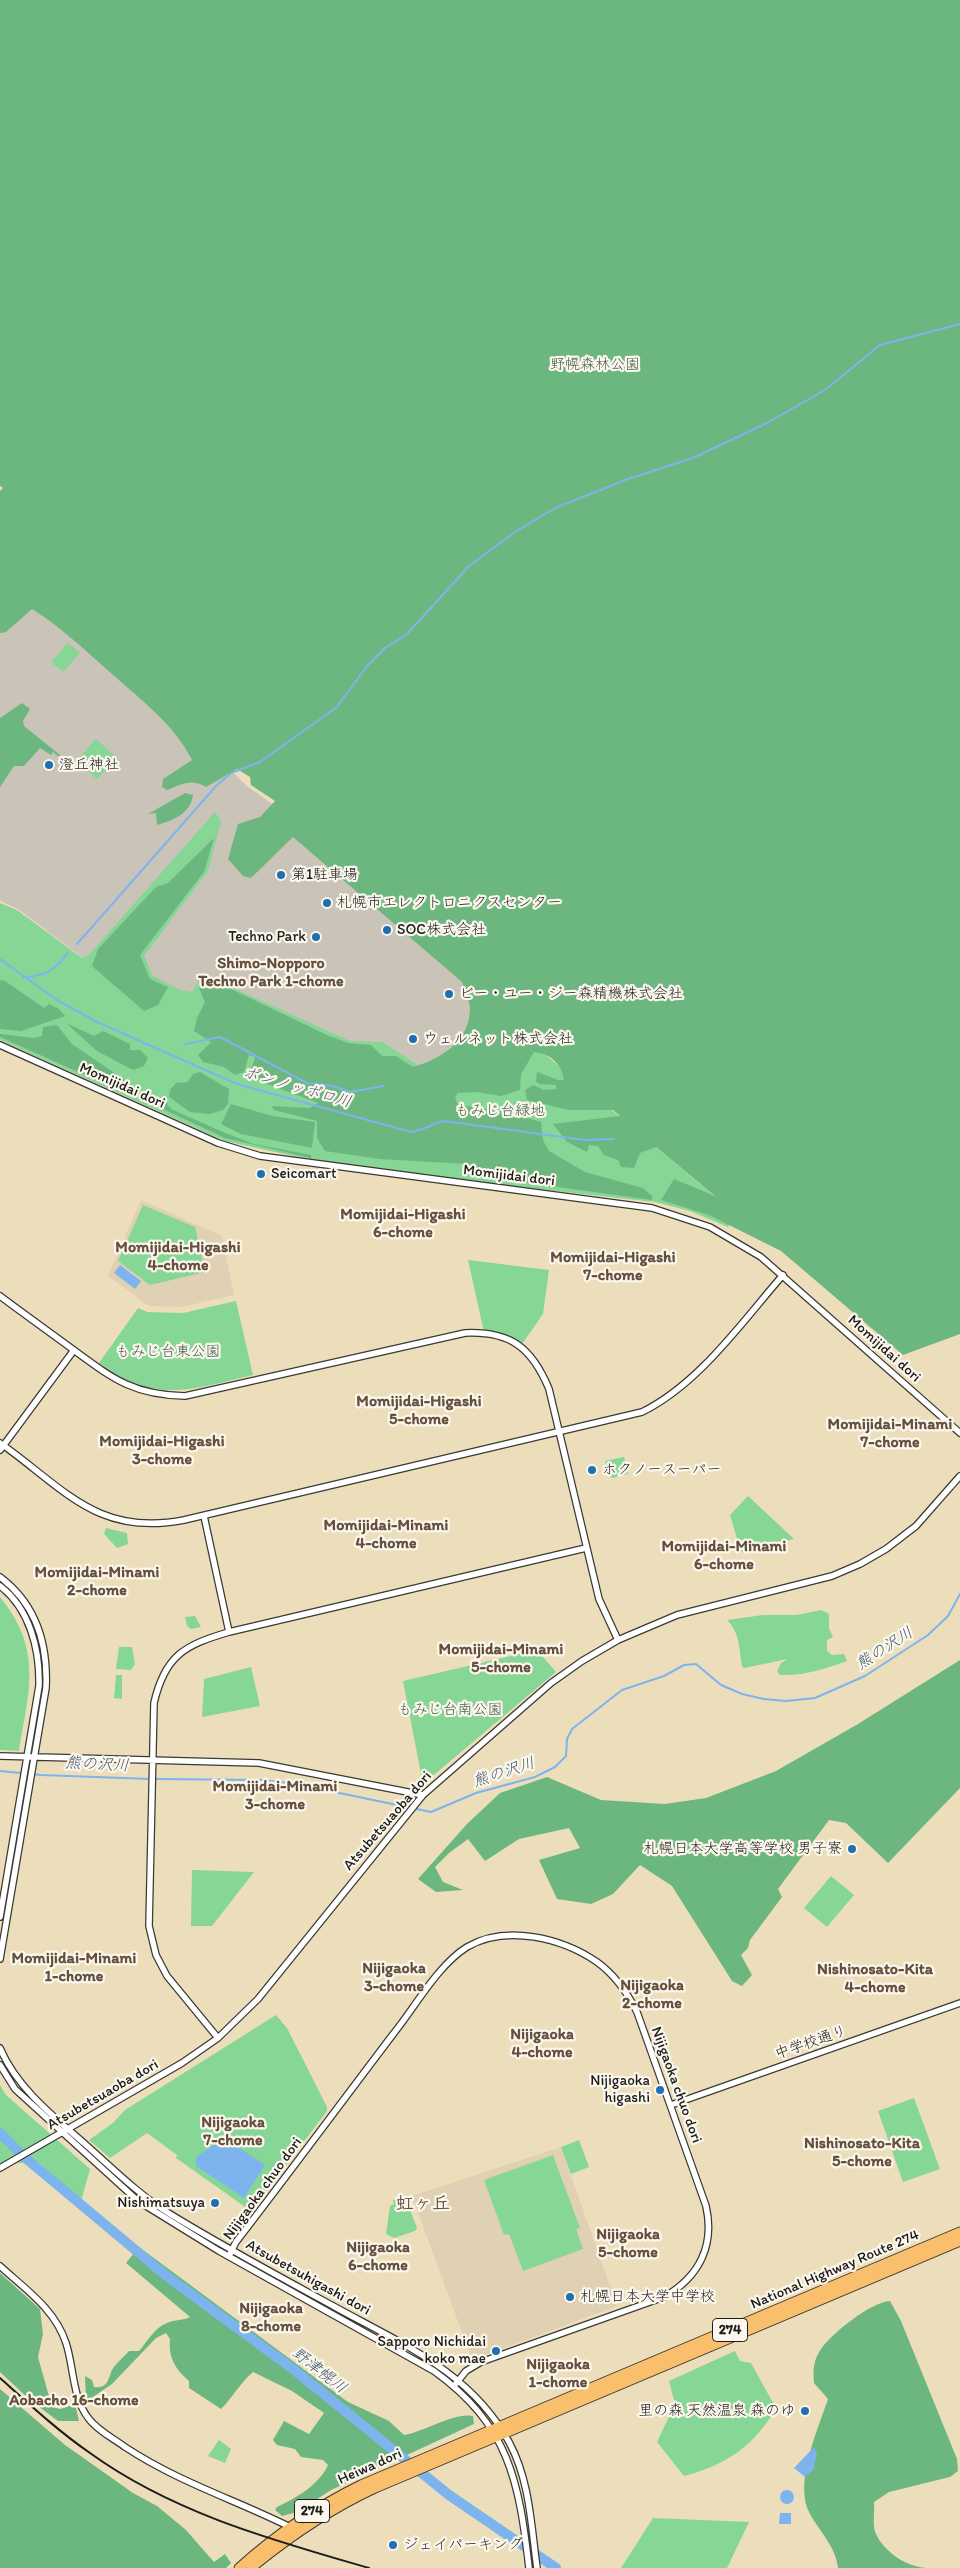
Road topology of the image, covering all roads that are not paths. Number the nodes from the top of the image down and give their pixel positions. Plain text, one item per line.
1 (0, 1045) edge
2 (783, 1275) junction
3 (0, 1296) edge
4 (74, 1350) junction
5 (560, 1432) junction
6 (960, 1433) edge
7 (1, 1446) edge
8 (960, 1476) edge
9 (204, 1516) junction
10 (586, 1548) junction
11 (0, 1577) edge
12 (0, 1586) edge
13 (229, 1632) junction
14 (618, 1640) junction
15 (0, 1756) edge
16 (27, 1756) junction
17 (34, 1756) junction
18 (153, 1761) junction
19 (421, 1797) junction
20 (0, 1917) edge
21 (0, 1959) edge
22 (960, 2003) edge
23 (218, 2038) junction
24 (0, 2048) edge
25 (0, 2065) edge
26 (670, 2105) junction
27 (68, 2129) junction
28 (61, 2133) junction
29 (0, 2168) edge
30 (960, 2232) edge
31 (960, 2241) edge
32 (232, 2250) junction
33 (229, 2256) junction
34 (0, 2266) edge
35 (396, 2340) junction
36 (392, 2347) junction
37 (459, 2379) junction
38 (454, 2386) junction
39 (498, 2432) junction
40 (289, 2526) junction
41 (298, 2531) junction
42 (529, 2565) edge
43 (245, 2566) edge
44 (537, 2568) edge

1 - 2 street, Momijidai dori
2 - 5 street
2 - 6 street, Momijidai dori
3 - 4 street
4 - 5 street
4 - 7 street
5 - 9 street
5 - 10 street
7 - 9 street
8 - 14 street, Atsubetsuaoba dori
9 - 13 street
10 - 13 street
10 - 14 street
11 - 17 street
12 - 16 street
13 - 18 street
14 - 19 street, Atsubetsuaoba dori
15 - 16 street
16 - 17 street
16 - 20 street
17 - 18 street
17 - 21 street
18 - 19 street
18 - 23 street
19 - 23 street, Atsubetsuaoba dori
22 - 26 street, 中学校通り
23 - 27 street, Atsubetsuaoba dori
24 - 27 street, Atsubetsuhigashi dori
25 - 28 street, Atsubetsuhigashi dori
26 - 32 street, Nijigaoka chuo dori
26 - 37 street, Nijigaoka chuo dori
27 - 28 street, Atsubetsuaoba dori
27 - 32 street, Atsubetsuhigashi dori
28 - 29 street, Atsubetsuaoba dori
28 - 33 street, Atsubetsuhigashi dori
30 - 39 highway, National Highway Route 274 / 274
31 - 39 highway, National Highway Route 274 / 274
32 - 33 street, Nijigaoka chuo dori
32 - 35 street, Atsubetsuhigashi dori
33 - 36 street, Atsubetsuhigashi dori
34 - 40 street
35 - 36 street
35 - 37 street, Atsubetsuhigashi dori
36 - 38 street, Atsubetsuhigashi dori
37 - 38 street, Nijigaoka chuo dori
37 - 39 street, Atsubetsuhigashi dori
38 - 39 street, Atsubetsuhigashi dori
39 - 40 highway, Heiwa dori / 274
39 - 41 highway, Heiwa dori / 274
39 - 42 street, Atsubetsuhigashi dori
39 - 44 street, Atsubetsuhigashi dori
40 - 41 street
40 - 43 highway, Heiwa dori / 274
41 - 43 highway, Heiwa dori / 274

